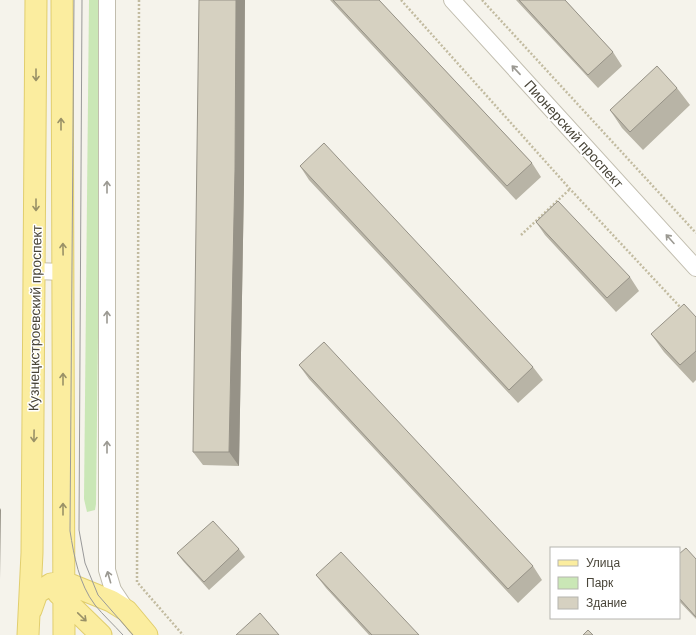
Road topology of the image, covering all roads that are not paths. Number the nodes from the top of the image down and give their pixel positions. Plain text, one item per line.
1 (36, 0) edge
2 (62, 0) edge
3 (107, 0) edge
4 (452, 0) edge
5 (696, 268) edge
6 (35, 270) junction
7 (64, 272) junction
8 (63, 548) junction
9 (32, 553) junction
10 (59, 588) junction
11 (93, 593) junction
12 (127, 611) junction
13 (29, 626) edge
14 (64, 635) edge
15 (101, 635) edge
16 (148, 635) edge

1 -> 6 main road, Кузнецкстроевский проспект
7 -> 2 main road, Кузнецкстроевский проспект
12 -> 3 street
5 -> 4 street, Пионерский проспект
6 - 7 street
6 -> 9 main road, Кузнецкстроевский проспект
8 -> 7 main road, Кузнецкстроевский проспект
8 - 10 main road, Кузнецкстроевский проспект
8 - 11 main road
9 - 10 main road
9 - 13 main road, Кузнецкстроевский проспект
10 - 11 main road
10 - 13 main road
10 - 14 main road, Кузнецкстроевский проспект
10 -> 15 main road
11 - 12 main road
12 - 16 main road

